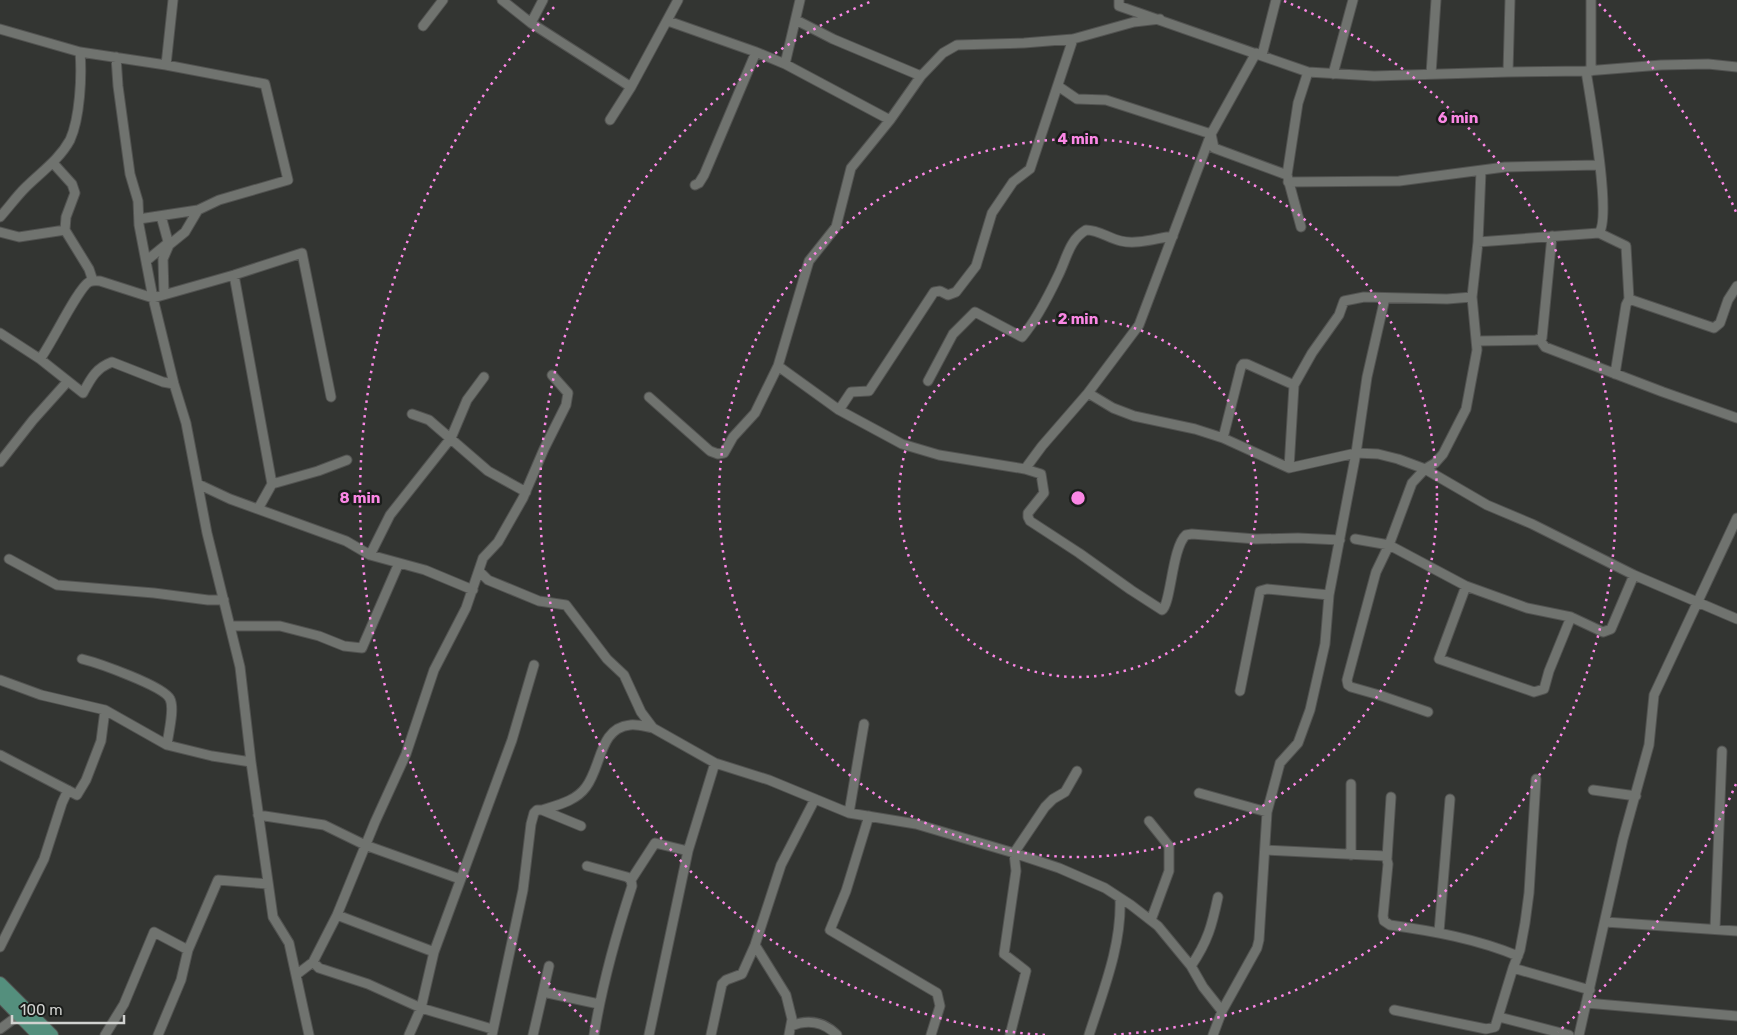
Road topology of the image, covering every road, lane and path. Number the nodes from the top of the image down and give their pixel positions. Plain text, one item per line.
1 (173, 0) edge
2 (443, 0) edge
3 (502, 0) edge
4 (543, 0) edge
5 (678, 0) edge
6 (800, 0) edge
7 (1119, 0) edge
8 (1276, 0) edge
9 (1353, 0) edge
10 (1436, 0) edge
11 (1510, 0) edge
12 (1591, 0) edge
13 (1160, 19) junction
14 (796, 20) junction
15 (668, 21) junction
16 (530, 23) junction
17 (423, 26) dead end
18 (0, 28) edge
19 (1073, 39) junction
20 (80, 52) junction
21 (756, 52) junction
22 (1259, 54) junction
23 (116, 57) junction
24 (785, 64) junction
25 (166, 65) junction
26 (1737, 67) edge
27 (1589, 71) junction
28 (1308, 72) junction
29 (1508, 72) junction
30 (1333, 74) junction
31 (1431, 74) junction
32 (921, 76) junction
33 (1058, 86) junction
34 (632, 87) junction
35 (610, 120) dead end
36 (890, 120) junction
37 (1211, 134) junction
38 (53, 163) junction
39 (1599, 165) junction
40 (1482, 171) junction
41 (1288, 179) junction
42 (694, 186) dead end
43 (198, 210) junction
44 (161, 216) junction
45 (0, 217) edge
46 (139, 219) junction
47 (1301, 227) dead end
48 (65, 230) junction
49 (0, 232) edge
50 (1599, 233) junction
51 (1173, 236) junction
52 (1552, 236) junction
53 (1478, 242) junction
54 (168, 244) junction
55 (146, 261) junction
56 (234, 275) junction
57 (93, 281) junction
58 (1737, 286) edge
59 (164, 294) junction
60 (1472, 297) junction
61 (153, 298) junction
62 (1385, 298) junction
63 (1628, 299) junction
64 (0, 333) edge
65 (1477, 340) junction
66 (1540, 340) junction
67 (40, 359) junction
68 (778, 366) junction
69 (1615, 374) junction
70 (552, 376) dead end
71 (484, 377) dead end
72 (68, 381) junction
73 (928, 381) dead end
74 (174, 384) junction
75 (1294, 385) junction
76 (1088, 394) junction
77 (649, 396) dead end
78 (331, 397) dead end
79 (839, 410) junction
80 (412, 414) dead end
81 (1737, 418) edge
82 (451, 438) junction
83 (1223, 438) junction
84 (1356, 453) junction
85 (347, 460) dead end
86 (0, 462) edge
87 (1289, 468) junction
88 (1025, 469) junction
89 (1425, 469) junction
90 (198, 484) junction
91 (272, 484) junction
92 (526, 492) junction
93 (258, 509) junction
94 (1737, 518) edge
95 (1355, 539) dead end
96 (1340, 540) junction
97 (1389, 545) junction
98 (370, 555) junction
99 (10, 559) dead end
100 (400, 563) junction
101 (479, 571) junction
102 (1634, 575) junction
103 (1466, 586) junction
104 (472, 590) junction
105 (1329, 595) junction
106 (224, 600) junction
107 (1697, 603) junction
108 (1571, 617) junction
109 (1737, 620) edge
110 (230, 626) junction
111 (82, 659) dead end
112 (534, 665) dead end
113 (0, 680) edge
114 (1240, 691) dead end
115 (105, 710) junction
116 (1428, 712) dead end
117 (864, 724) dead end
118 (653, 728) junction
119 (167, 745) junction
120 (1722, 751) dead end
121 (0, 755) edge
122 (251, 762) junction
123 (715, 763) junction
124 (1077, 771) dead end
125 (1536, 779) dead end
126 (1351, 784) dead end
127 (68, 790) junction
128 (1593, 790) dead end
129 (1199, 793) dead end
130 (1636, 796) junction
131 (1391, 797) dead end
132 (815, 799) junction
133 (1450, 799) dead end
134 (542, 810) junction
135 (1267, 812) junction
136 (849, 813) junction
137 (258, 814) junction
138 (869, 816) junction
139 (1149, 822) dead end
140 (582, 826) dead end
141 (365, 845) junction
142 (1265, 850) junction
143 (688, 851) junction
144 (1014, 853) junction
145 (1351, 855) junction
146 (1388, 858) junction
147 (587, 866) dead end
148 (460, 879) junction
149 (631, 880) junction
150 (268, 884) junction
151 (1218, 897) dead end
152 (1120, 898) junction
153 (337, 916) junction
154 (1150, 920) junction
155 (1605, 922) junction
156 (1715, 929) junction
157 (1737, 931) edge
158 (1439, 932) junction
159 (755, 946) junction
160 (0, 947) edge
161 (188, 950) junction
162 (434, 952) junction
163 (1518, 956) junction
164 (313, 962) junction
165 (549, 966) dead end
166 (1191, 966) junction
167 (1513, 968) junction
168 (296, 975) junction
169 (0, 983) edge
170 (1590, 990) junction
171 (543, 992) junction
172 (0, 996) edge
173 (1586, 1003) junction
174 (599, 1004) junction
175 (421, 1008) junction
176 (1394, 1010) dead end
177 (1222, 1011) junction
178 (19, 1015) junction
179 (1737, 1016) edge
180 (1499, 1017) junction
181 (0, 1028) edge
182 (790, 1031) edge
183 (492, 1032) edge
184 (38, 1035) edge
185 (52, 1035) edge
186 (105, 1035) edge
187 (158, 1035) edge
188 (309, 1035) edge
189 (410, 1035) edge
190 (533, 1035) edge
191 (594, 1035) edge
192 (649, 1035) edge
193 (711, 1035) edge
194 (837, 1035) edge
195 (931, 1035) edge
196 (1010, 1035) edge
197 (1089, 1035) edge
198 (1213, 1035) edge
199 (1569, 1035) edge
200 (1579, 1035) edge

1 - 25 street
2 - 17 street
3 - 16 street
4 - 16 street
5 - 15 street
6 - 14 street
7 - 13 street
8 - 22 street
9 - 30 street
10 - 31 street
11 - 29 street
12 - 27 street
13 - 19 street
13 - 22 street
14 - 24 street
14 - 32 street
15 - 21 street
15 - 34 street
16 - 34 street
18 - 20 street
19 - 32 street
19 - 33 street
20 - 23 street
20 - 38 street
21 - 24 street
21 - 42 street
22 - 28 street
22 - 37 street
23 - 25 street
23 - 46 street
24 - 36 street
25 - 43 street
26 - 27 street
27 - 29 street
27 - 39 street
28 - 30 street
28 - 41 street
29 - 31 street
30 - 31 street
32 - 36 street
33 - 37 street
33 - 79 street
34 - 35 street
36 - 68 street
37 - 41 street
37 - 51 street
38 - 45 street
38 - 48 street
39 - 40 street
39 - 50 street
40 - 41 street
40 - 53 street
41 - 47 street
43 - 44 street
43 - 54 street
44 - 46 street
44 - 54 street
46 - 55 street
48 - 49 street
48 - 57 street
50 - 52 street
50 - 63 street
51 - 73 street
51 - 76 street
52 - 53 street
52 - 66 street
53 - 60 street
54 - 55 street
54 - 59 street
55 - 61 street
56 - 59 street
56 - 78 street
56 - 91 street
57 - 61 street
57 - 67 street
58 - 63 street
59 - 61 street
60 - 62 street
60 - 65 street
61 - 74 street
62 - 75 street
62 - 84 street
63 - 69 street
64 - 67 street
65 - 66 street
65 - 89 street
66 - 69 street
67 - 72 street
68 - 77 street
68 - 79 street
69 - 81 street
70 - 92 street
71 - 82 street
72 - 74 street
72 - 86 street
74 - 90 street
75 - 83 street
75 - 87 street
76 - 83 street
76 - 88 street
79 - 88 street
80 - 82 street
82 - 92 street
82 - 98 street
83 - 87 street
84 - 87 street
84 - 89 street
84 - 96 street
85 - 91 street
88 - 96 street
89 - 97 street
89 - 102 street
90 - 93 street
90 - 106 street
91 - 93 street
92 - 101 street
93 - 98 street
94 - 107 street
95 - 97 street
96 - 105 street
97 - 103 street
97 - 116 street
98 - 100 street
99 - 106 street
100 - 104 street
100 - 110 street
101 - 104 street
101 - 118 street
102 - 107 street
102 - 108 street
103 - 108 street
103 - 108 street
104 - 141 street
105 - 114 street
105 - 135 street
106 - 110 street
107 - 109 street
107 - 130 street
110 - 122 street
111 - 119 street
112 - 148 street
113 - 115 street
115 - 119 street
115 - 127 street
117 - 136 street
118 - 123 street
118 - 134 street
119 - 122 street
120 - 156 street
121 - 127 street
122 - 137 street
123 - 132 street
123 - 143 street
124 - 144 street
125 - 163 street
126 - 145 street
127 - 160 street
128 - 130 street
129 - 135 street
130 - 155 street
131 - 146 street
132 - 136 street
132 - 159 street
133 - 158 street
134 - 140 street
134 - 183 street
135 - 142 street
136 - 138 street
137 - 141 street
137 - 150 street
138 - 144 street
138 - 195 street
139 - 154 street
141 - 148 street
141 - 153 street
142 - 145 street
142 - 177 street
143 - 149 street
143 - 192 street
144 - 152 street
144 - 196 street
145 - 146 street
146 - 158 street
147 - 149 street
148 - 162 street
149 - 174 street
150 - 161 street
150 - 168 street
151 - 166 street
152 - 154 street
152 - 197 street
153 - 162 street
153 - 164 street
154 - 166 street
155 - 156 street
155 - 170 street
156 - 157 street
158 - 163 street
159 - 182 street
159 - 193 street
161 - 186 street
161 - 187 street
162 - 175 street
163 - 167 street
164 - 168 street
164 - 175 street
165 - 171 street
166 - 177 street
167 - 170 street
167 - 180 street
168 - 188 street
169 - 185 main road
170 - 173 street
171 - 174 street
171 - 190 street
172 - 178 main road
173 - 179 street
173 - 200 street
174 - 191 street
175 - 183 street
175 - 189 street
176 - 180 street
177 - 198 street
178 - 181 street
178 - 184 main road
180 - 199 street
182 - 194 street

